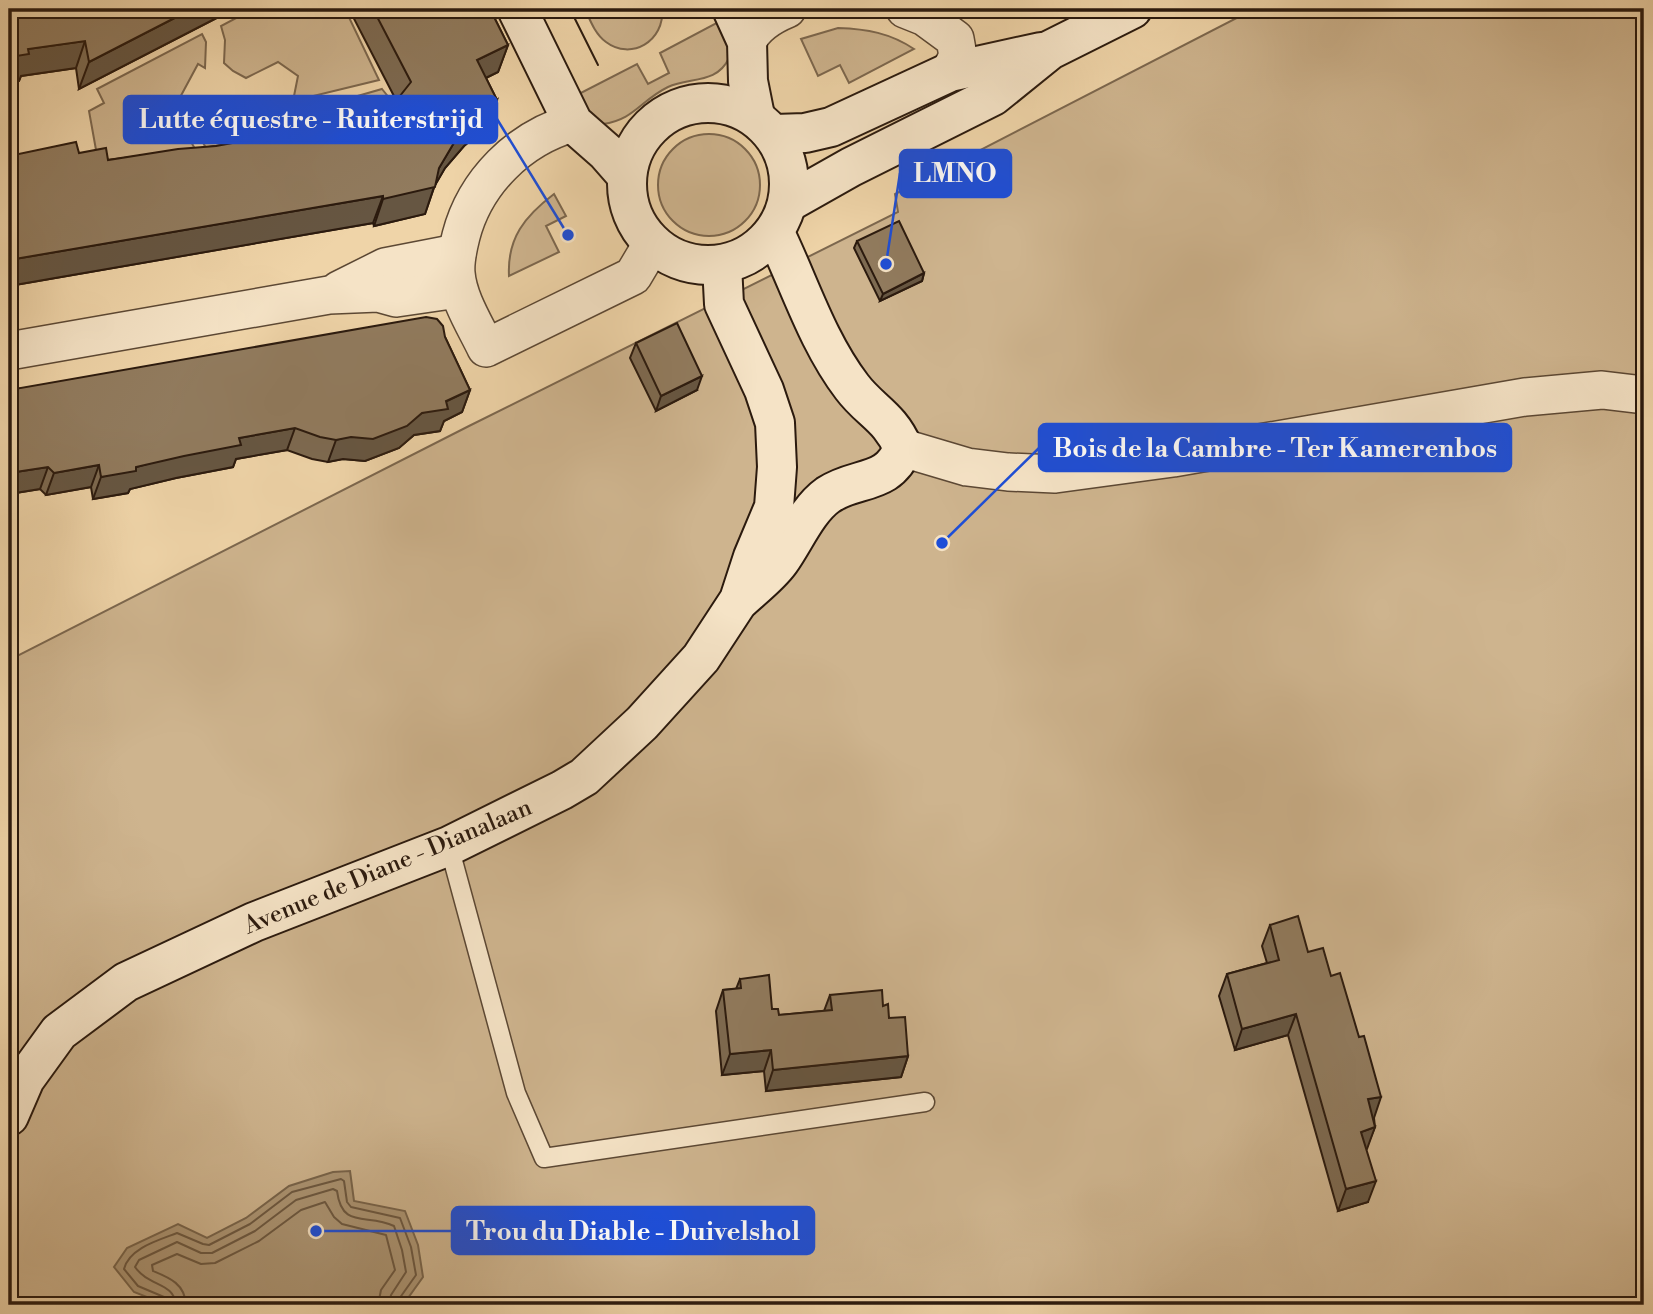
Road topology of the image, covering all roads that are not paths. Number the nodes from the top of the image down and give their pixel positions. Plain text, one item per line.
1 (517, 9) edge
2 (787, 9) edge
3 (905, 9) edge
4 (1132, 9) edge
5 (740, 25) edge
6 (1050, 50) junction
7 (950, 72) junction
8 (573, 123) junction
9 (765, 125) junction
10 (626, 176) junction
11 (782, 218) junction
12 (652, 244) junction
13 (457, 253) junction
14 (722, 265) junction
15 (458, 289) junction
16 (329, 295) junction
17 (9, 351) edge
18 (1644, 395) edge
19 (903, 448) junction
20 (740, 600) junction
21 (449, 846) junction
22 (925, 1102) dead end
23 (9, 1116) edge

1 - 8 street
2 - 5 street
3 - 7 street
4 - 6 street
5 - 9 street
6 - 7 street
6 - 11 street
7 - 9 street
8 - 10 street
8 - 13 street
9 - 10 street
9 - 11 street
10 - 12 street
11 - 14 street
11 - 19 street
12 - 14 street
12 - 15 street
13 - 15 street
13 - 16 street
14 - 20 street, Avenue de Diane - Dianalaan
15 - 16 street
16 - 17 street
18 - 19 street
19 - 20 street
20 - 21 street, Avenue de Diane - Dianalaan
21 - 22 lane
21 - 23 street, Avenue de Diane - Dianalaan

